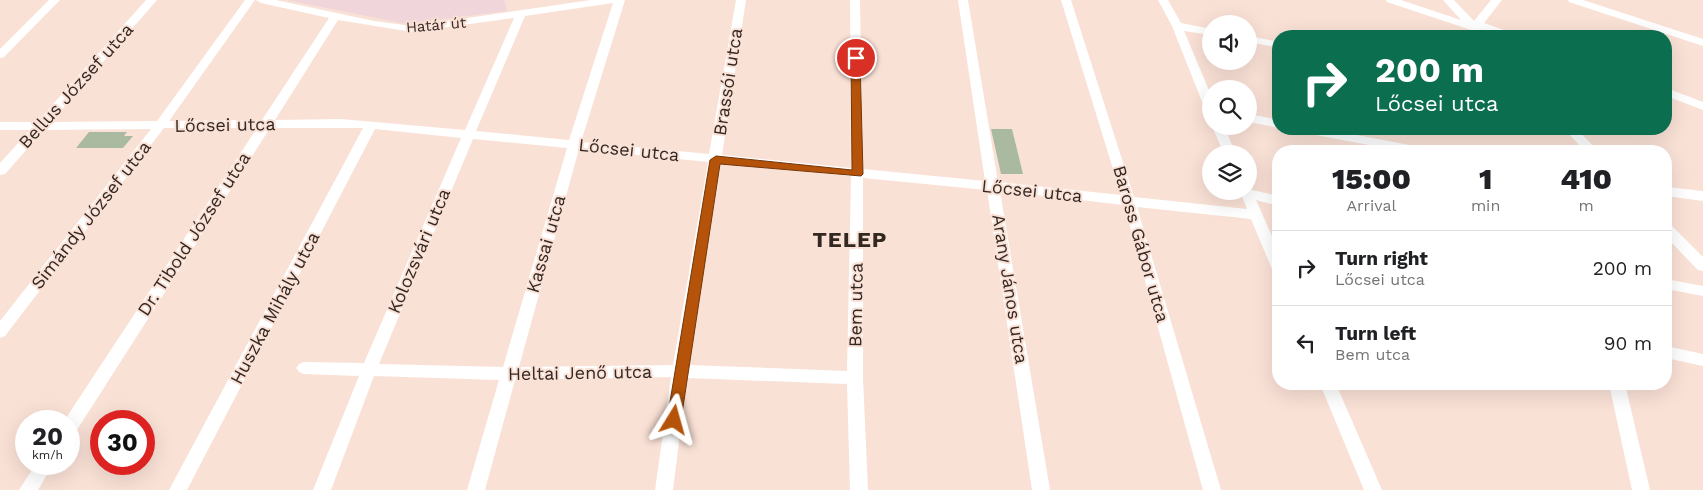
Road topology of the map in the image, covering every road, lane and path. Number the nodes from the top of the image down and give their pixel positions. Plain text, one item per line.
1 (55, 0) edge
2 (152, 0) edge
3 (250, 0) edge
4 (261, 0) edge
5 (613, 0) edge
6 (620, 0) edge
7 (741, 0) edge
8 (854, 0) edge
9 (963, 0) edge
10 (1066, 0) edge
11 (1163, 0) edge
12 (1391, 0) edge
13 (1448, 0) edge
14 (1496, 0) edge
15 (1573, 0) edge
16 (336, 15) junction
17 (520, 15) junction
18 (1177, 26) junction
19 (1202, 30) edge
20 (1478, 30) edge
21 (1664, 30) edge
22 (1672, 33) edge
23 (1257, 41) edge
24 (1703, 43) edge
25 (1272, 44) edge
26 (0, 55) edge
27 (1202, 87) edge
28 (1672, 94) edge
29 (1703, 106) edge
30 (1257, 120) edge
31 (1272, 123) edge
32 (266, 124) junction
33 (371, 125) junction
34 (0, 126) edge
35 (160, 126) junction
36 (40, 127) junction
37 (468, 134) junction
38 (1336, 135) edge
39 (1576, 135) edge
40 (574, 145) junction
41 (1389, 145) edge
42 (1586, 145) edge
43 (716, 160) junction
44 (0, 171) edge
45 (857, 174) junction
46 (993, 186) junction
47 (1672, 192) edge
48 (1257, 195) edge
49 (1703, 196) edge
50 (1272, 199) edge
51 (1249, 200) edge
52 (1129, 201) junction
53 (1256, 215) junction
54 (1672, 234) edge
55 (1272, 253) edge
56 (1703, 266) edge
57 (1672, 285) edge
58 (1703, 291) edge
59 (0, 332) edge
60 (1672, 353) edge
61 (1703, 360) edge
62 (304, 368) dead end
63 (369, 369) junction
64 (680, 372) junction
65 (508, 374) junction
66 (855, 378) junction
67 (1331, 390) edge
68 (1618, 390) edge
69 (80, 411) edge
70 (38, 475) edge
71 (28, 490) edge
72 (178, 490) edge
73 (322, 490) edge
74 (476, 490) edge
75 (664, 490) edge
76 (859, 490) edge
77 (1041, 490) edge
78 (1212, 490) edge
79 (1373, 490) edge
80 (1641, 490) edge

1 - 26 street
2 - 36 street, Bellus József utca
3 - 35 street, Simándy József utca
4 - 16 street, Határ út
5 - 17 street, Határ út
6 - 40 street, Kassai utca
7 - 43 street, Brassói utca
8 - 45 street, Bem utca
9 - 46 street, Arany János utca
10 - 52 street, Baross Gábor utca
11 - 18 street
12 - 20 street
13 - 20 street
14 - 20 street
15 - 21 street
16 - 17 street, Határ út
16 - 32 street, Dr. Tibold József utca
17 - 37 street, Kolozsvári utca
18 - 19 street
18 - 27 street
22 - 24 street
23 - 25 street
28 - 29 street
30 - 31 street
32 - 33 street, Lőcsei utca
32 - 35 street, Lőcsei utca
32 - 69 street, Dr. Tibold József utca
33 - 37 street, Lőcsei utca
33 - 72 street, Huszka Mihály utca
34 - 36 street, Lőcsei utca
35 - 36 street, Lőcsei utca
35 - 59 street, Simándy József utca
36 - 44 street, Bellus József utca
37 - 40 street, Lőcsei utca
37 - 63 street, Kolozsvári utca
38 - 41 street
39 - 42 street
40 - 43 street, Lőcsei utca
40 - 65 street, Kassai utca
43 - 45 street, Lőcsei utca
43 - 64 street, Brassói utca
45 - 46 street, Lőcsei utca
45 - 66 street, Bem utca
46 - 52 street, Lőcsei utca
46 - 77 street, Arany János utca
47 - 49 street
48 - 50 street
51 - 53 street
52 - 53 street, Lőcsei utca
52 - 78 street, Baross Gábor utca
53 - 55 street
54 - 56 street
57 - 58 street
60 - 61 street
62 - 63 street, Heltai Jenő utca
63 - 65 street, Heltai Jenő utca
63 - 73 street, Kolozsvári utca
64 - 65 street, Heltai Jenő utca
64 - 66 street, Heltai Jenő utca
64 - 75 street, Brassói utca
65 - 74 street, Kassai utca
66 - 76 street, Bem utca
67 - 79 street
68 - 80 street
70 - 71 street

